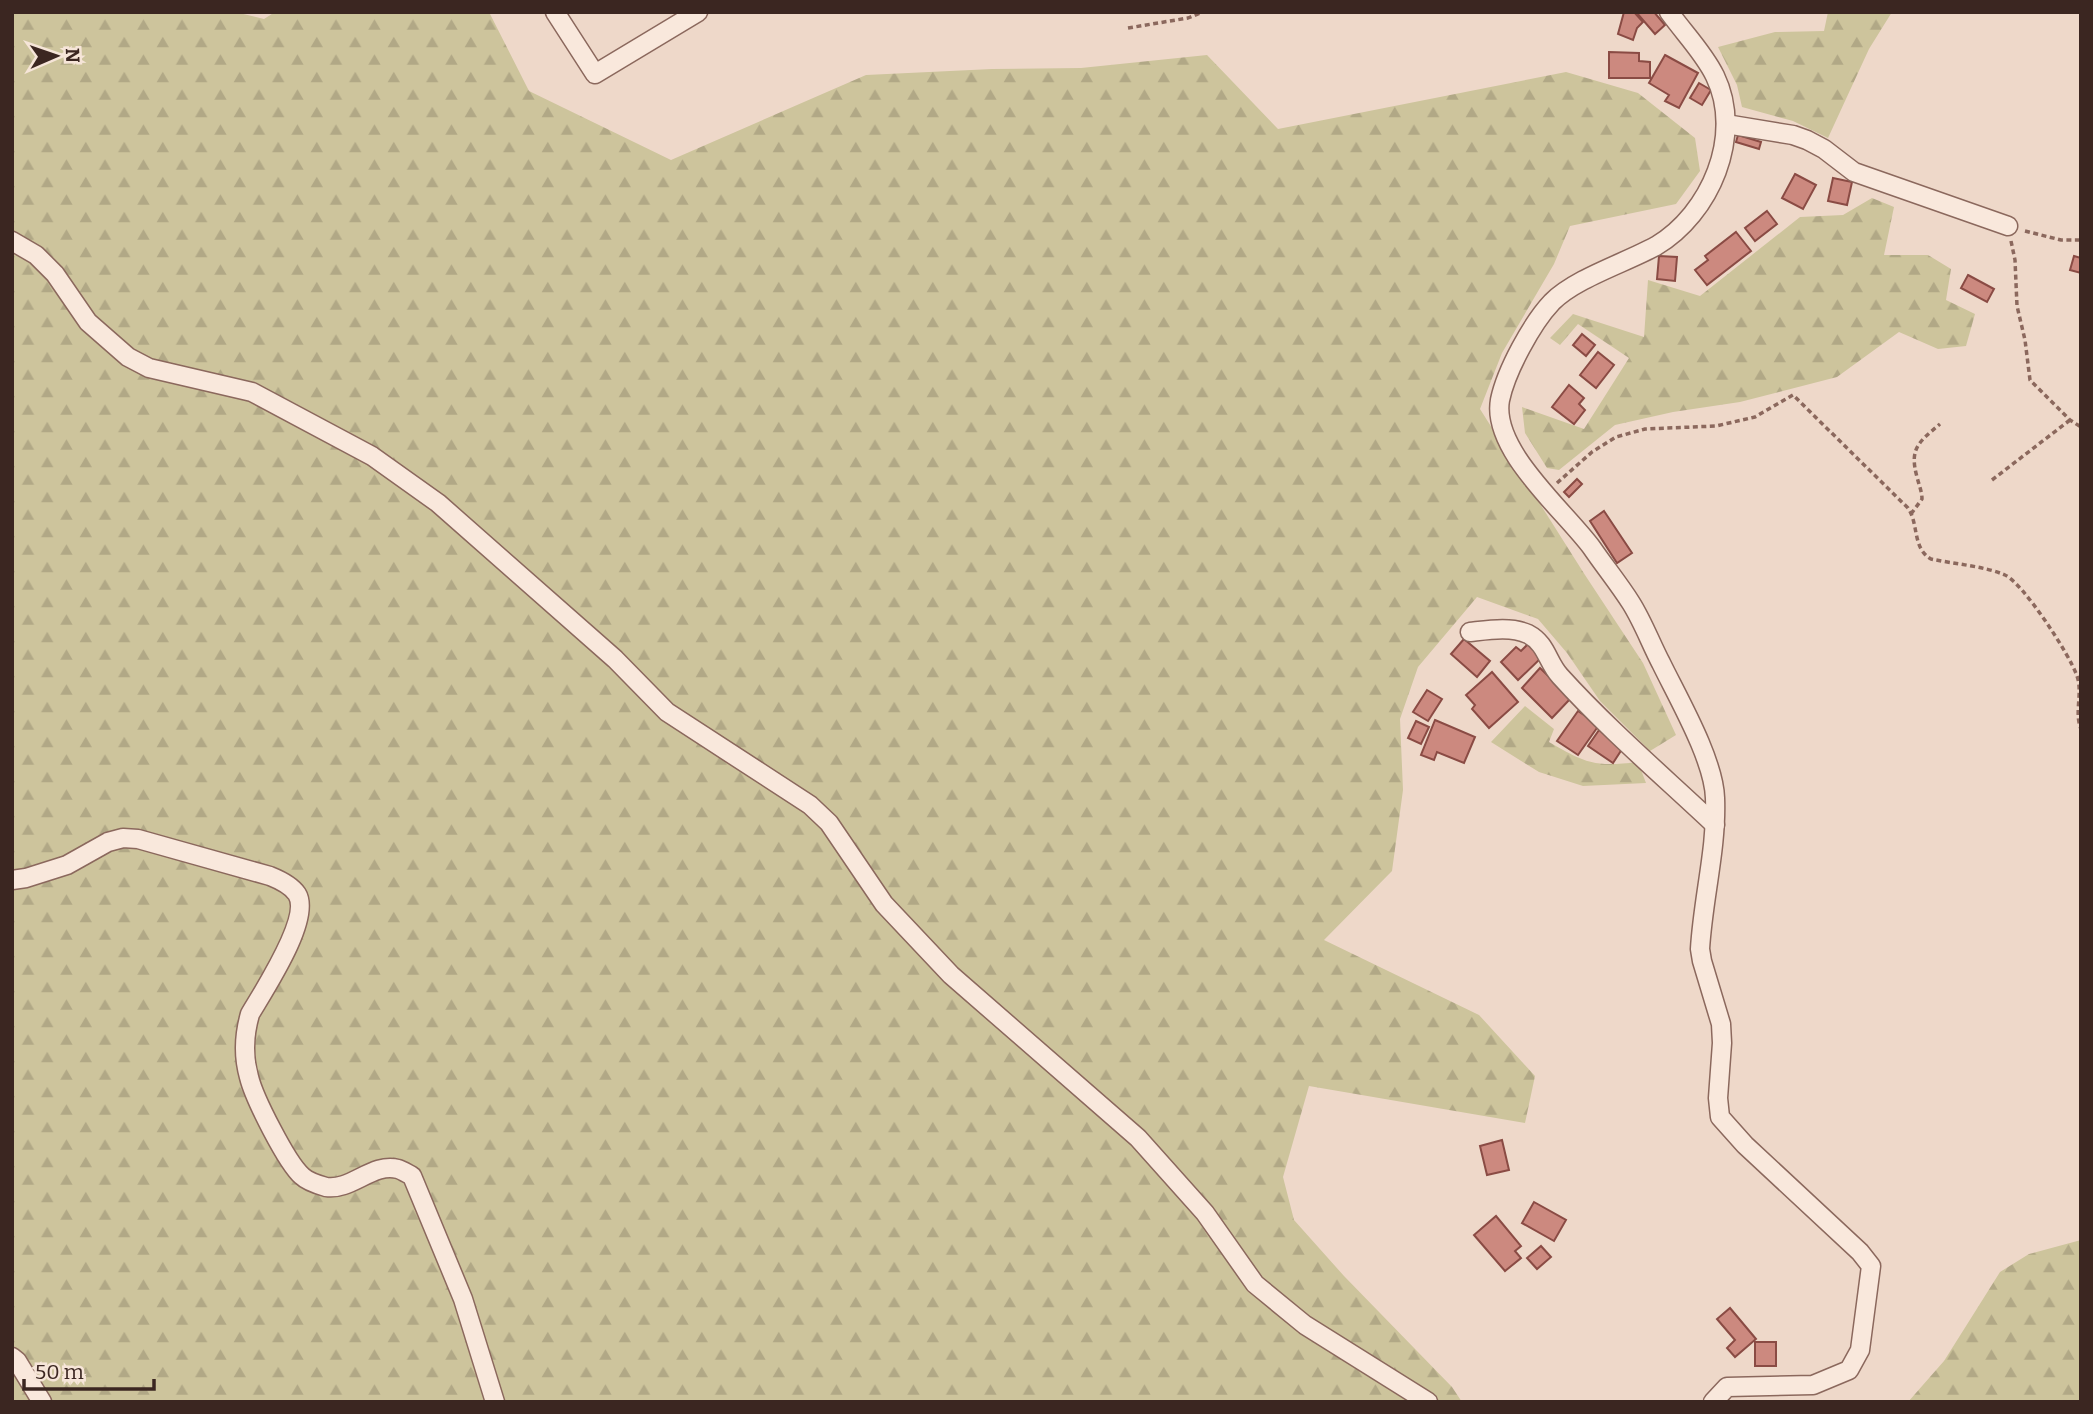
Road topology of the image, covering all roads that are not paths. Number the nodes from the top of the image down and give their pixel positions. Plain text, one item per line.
1 (555, 12) edge
2 (698, 12) edge
3 (1669, 12) edge
4 (1726, 124) junction
5 (2008, 226) road end
6 (12, 241) edge
7 (1470, 632) dead end
8 (1715, 825) junction
9 (12, 880) edge
10 (12, 1357) edge
11 (42, 1402) edge
12 (495, 1402) edge
13 (1428, 1402) edge
14 (1713, 1402) edge

1 - 2 street
3 - 4 street
4 - 5 street
4 - 8 street
6 - 13 street
7 - 8 street
8 - 14 street
9 - 12 street
10 - 11 street

